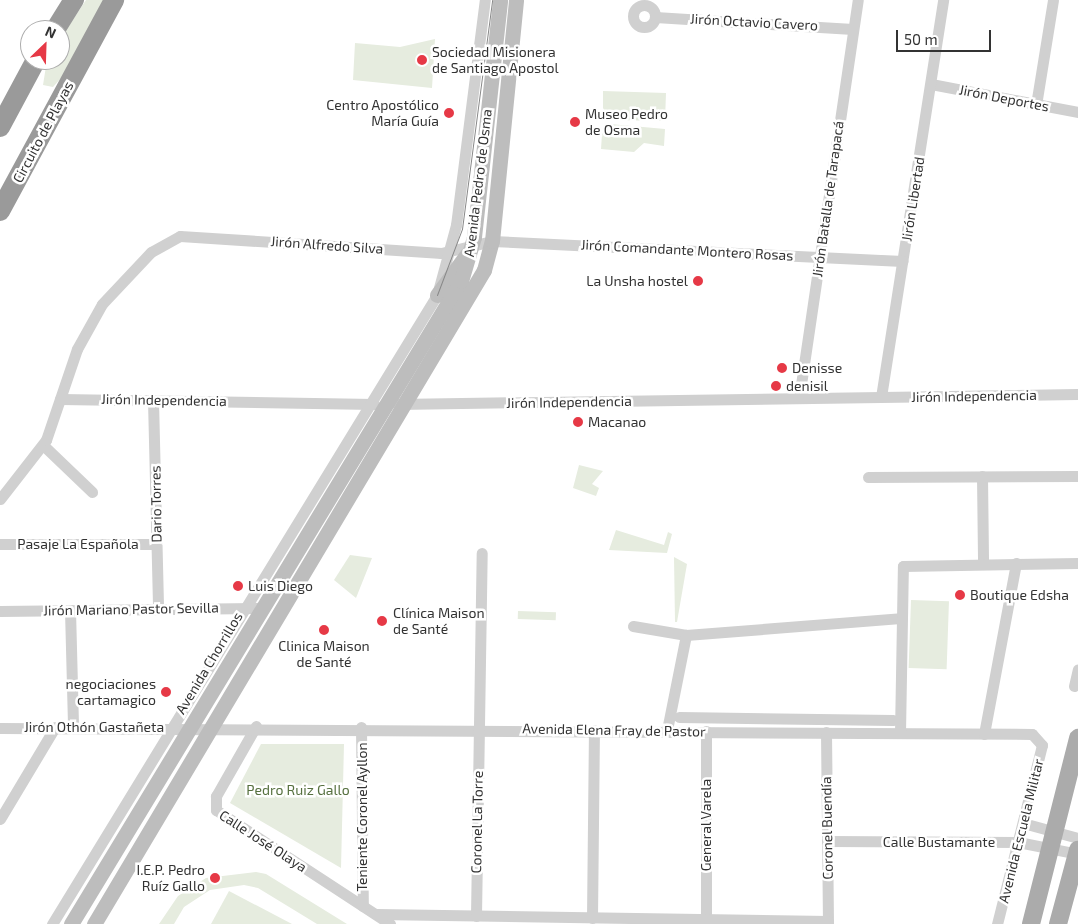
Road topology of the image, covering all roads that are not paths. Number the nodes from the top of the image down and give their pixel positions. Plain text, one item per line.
1 (74, 0) edge
2 (114, 0) edge
3 (485, 0) edge
4 (500, 0) edge
5 (516, 0) edge
6 (858, 0) edge
7 (943, 0) edge
8 (1053, 0) edge
9 (655, 17) dead end
10 (61, 20) edge
11 (853, 29) junction
12 (31, 70) edge
13 (931, 84) junction
14 (1036, 105) junction
15 (1078, 112) edge
16 (0, 126) edge
17 (0, 211) edge
18 (492, 241) junction
19 (473, 247) junction
20 (449, 252) junction
21 (820, 256) junction
22 (903, 260) junction
23 (437, 295) junction
24 (1078, 394) edge
25 (881, 397) junction
26 (799, 398) junction
27 (60, 399) junction
28 (153, 400) junction
29 (368, 404) junction
30 (388, 404) junction
31 (406, 404) junction
32 (43, 445) junction
33 (982, 476) junction
34 (1078, 476) edge
35 (868, 477) dead end
36 (92, 492) dead end
37 (0, 499) edge
38 (326, 504) junction
39 (341, 513) junction
40 (0, 544) edge
41 (156, 544) junction
42 (482, 552) dead end
43 (291, 562) junction
44 (983, 563) junction
45 (1016, 563) junction
46 (1078, 563) edge
47 (306, 571) junction
48 (242, 608) junction
49 (262, 608) junction
50 (158, 609) junction
51 (0, 610) edge
52 (70, 610) junction
53 (900, 618) junction
54 (633, 626) dead end
55 (686, 635) junction
56 (240, 644) junction
57 (254, 654) junction
58 (1078, 669) edge
59 (1074, 686) dead end
60 (679, 717) dead end
61 (893, 720) dead end
62 (189, 726) junction
63 (210, 726) junction
64 (256, 726) junction
65 (55, 727) junction
66 (72, 727) junction
67 (171, 727) junction
68 (361, 727) junction
69 (0, 728) edge
70 (478, 729) junction
71 (594, 730) junction
72 (667, 730) junction
73 (706, 731) junction
74 (826, 732) junction
75 (900, 733) junction
76 (984, 734) junction
77 (1039, 738) joint
78 (1078, 738) edge
79 (0, 819) edge
80 (1023, 823) junction
81 (1053, 839) junction
82 (827, 841) junction
83 (1018, 842) junction
84 (1078, 849) edge
85 (363, 906) junction
86 (376, 914) junction
87 (476, 916) junction
88 (592, 918) junction
89 (706, 919) junction
90 (458, 920) edge
91 (828, 923) edge
92 (52, 924) edge
93 (71, 924) edge
94 (94, 924) edge
95 (390, 924) edge
96 (998, 924) edge
97 (1031, 924) edge
98 (1058, 924) edge

1 - 10 highway
2 - 17 highway, Circuito de Playas
3 - 20 street, Avenida Pedro de Osma
4 - 19 main road, Avenida Pedro de Osma
5 - 18 main road, Avenida Pedro de Osma
6 - 11 street, Jirón Batalla de Tarapacá
7 - 13 street, Jirón Libertad
8 - 14 street
9 - 11 street, Jirón Octavio Cavero
11 - 21 street, Jirón Batalla de Tarapacá
12 - 16 highway
13 - 14 street, Jirón Deportes
13 - 22 street, Jirón Libertad
14 - 15 street, Jirón Deportes
18 - 19 street, Jirón Comandante Montero Rosas
18 - 21 street, Jirón Comandante Montero Rosas
18 - 31 main road, Avenida Pedro de Osma
19 - 20 street, Jirón Alfredo Silva
19 - 23 main road
19 - 30 main road, Avenida Pedro de Osma
20 - 23 street, Avenida Pedro de Osma
20 - 27 street, Jirón Alfredo Silva
21 - 22 street, Jirón Comandante Montero Rosas
21 - 26 street, Jirón Batalla de Tarapacá
22 - 25 street, Jirón Libertad
23 - 29 street, Avenida Pedro de Osma
24 - 25 street, Jirón Independencia
25 - 26 street, Jirón Independencia
26 - 31 street, Jirón Independencia
27 - 28 street, Jirón Independencia
27 - 32 street
28 - 29 street, Jirón Independencia
28 - 41 street, Dario Torres
29 - 30 street, Jirón Independencia
29 - 48 street, Avenida Chorrillos
30 - 31 street, Jirón Independencia
30 - 38 main road, Avenida Chorrillos
31 - 39 main road
32 - 36 street
32 - 37 street
33 - 34 street
33 - 35 street
33 - 44 street
38 - 39 main road
38 - 43 main road, Avenida Chorrillos
39 - 47 main road
40 - 41 street, Pasaje La Española
41 - 50 street, Dario Torres
42 - 70 street, Coronel La Torre
43 - 47 main road
43 - 49 main road, Avenida Chorrillos
44 - 45 street
44 - 53 street
45 - 46 street
45 - 76 street
47 - 57 main road
48 - 49 street, Jirón Mariano Pastor Sevilla
48 - 50 street, Jirón Mariano Pastor Sevilla
48 - 67 street, Avenida Chorrillos
49 - 56 main road, Avenida Chorrillos
50 - 52 street, Jirón Mariano Pastor Sevilla
51 - 52 street, Jirón Mariano Pastor Sevilla
52 - 66 street
53 - 55 street
53 - 75 street
54 - 55 street
55 - 72 street
56 - 57 main road
56 - 62 main road, Avenida Chorrillos
57 - 63 main road
58 - 59 street
60 - 61 street
62 - 63 street, Avenida Elena Fray de Pastor
62 - 67 street, Jirón Othón Gastañeta
62 - 93 main road, Avenida Chorrillos
63 - 64 street, Avenida Elena Fray de Pastor
63 - 94 main road
64 - 68 street, Avenida Elena Fray de Pastor
64 - 85 street, Calle José Olaya
65 - 66 street, Jirón Othón Gastañeta
65 - 69 street, Jirón Othón Gastañeta
65 - 79 street
66 - 67 street, Jirón Othón Gastañeta
67 - 92 street, Avenida Chorrillos
68 - 70 street, Avenida Elena Fray de Pastor
68 - 85 street, Teniente Coronel Ayllon
70 - 71 street, Avenida Elena Fray de Pastor
70 - 87 street, Coronel La Torre
71 - 72 street, Avenida Elena Fray de Pastor
71 - 88 street
72 - 73 street, Avenida Elena Fray de Pastor
73 - 74 street, Avenida Elena Fray de Pastor
73 - 89 street, General Varela
74 - 75 street, Avenida Elena Fray de Pastor
74 - 82 street, Coronel Buendía
75 - 76 street, Avenida Elena Fray de Pastor
76 - 77 street, Avenida Elena Fray de Pastor
77 - 80 street, Avenida Escuela Militar
78 - 81 main road
80 - 81 street
80 - 83 street, Avenida Escuela Militar
81 - 83 street, Calle Bustamante
81 - 84 street
81 - 97 main road
82 - 83 street, Calle Bustamante
82 - 91 street, Coronel Buendía
83 - 96 street, Avenida Escuela Militar
84 - 98 main road
85 - 86 street, Calle José Olaya
86 - 90 street
86 - 95 street, Calle José Olaya
87 - 88 street
87 - 90 street
88 - 89 street
89 - 91 street

